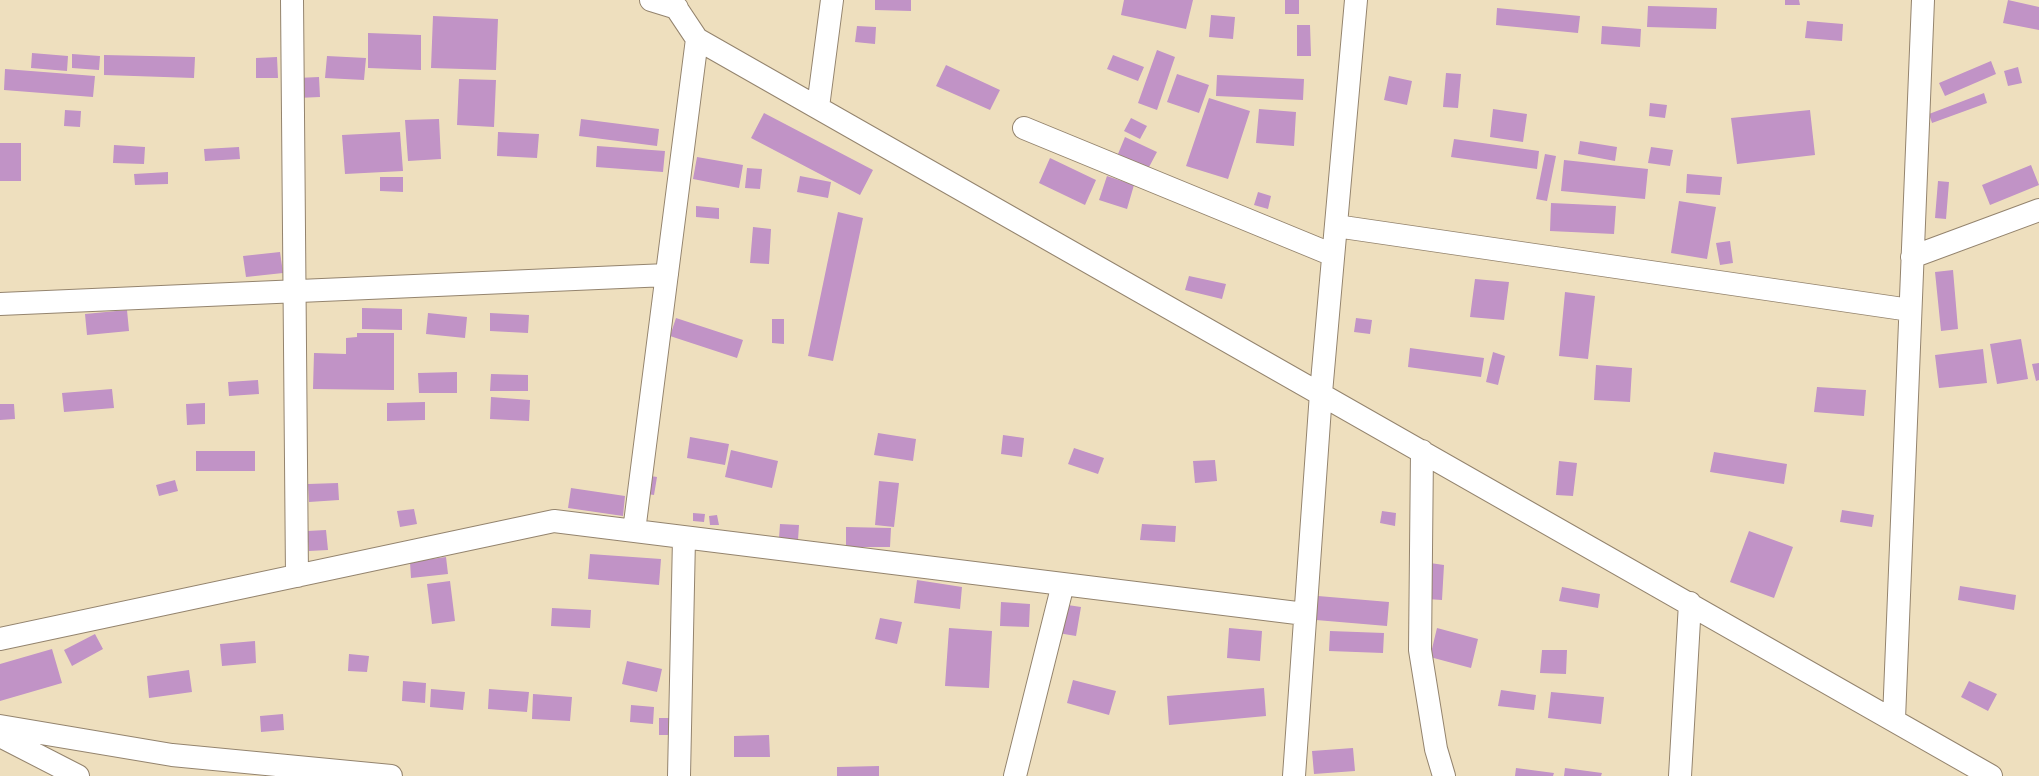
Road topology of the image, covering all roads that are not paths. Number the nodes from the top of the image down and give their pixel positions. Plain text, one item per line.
1 (292, 0) edge
2 (652, 0) edge
3 (832, 0) edge
4 (1356, 0) edge
5 (1923, 0) edge
6 (674, 4) edge
7 (698, 39) junction
8 (818, 107) junction
9 (1024, 128) dead end
10 (2039, 210) edge
11 (1336, 226) junction
12 (1334, 254) junction
13 (1912, 257) junction
14 (667, 275) junction
15 (295, 291) junction
16 (0, 304) edge
17 (1910, 310) junction
18 (1321, 394) junction
19 (1422, 451) junction
20 (634, 531) junction
21 (684, 538) junction
22 (297, 576) junction
23 (1063, 584) junction
24 (1690, 603) junction
25 (1305, 614) junction
26 (0, 639) edge
27 (1894, 719) junction
28 (0, 726) edge
29 (0, 736) edge
30 (78, 776) edge
31 (391, 776) edge
32 (679, 776) edge
33 (1015, 776) edge
34 (1294, 776) edge
35 (1444, 776) edge
36 (1680, 776) edge
37 (1991, 776) edge

1 - 15 street
2 - 6 street
3 - 8 street
4 - 11 street
5 - 13 street
6 - 7 street
7 - 8 street
7 - 14 street
8 - 18 street
9 - 12 street
10 - 13 street
11 - 12 street
11 - 17 street
12 - 18 street
13 - 17 street
14 - 15 street
14 - 20 street
15 - 16 street
15 - 22 street
17 - 27 street
18 - 19 street
18 - 25 street
19 - 24 street
19 - 35 street
20 - 21 street
20 - 22 street
21 - 23 street
21 - 32 street
22 - 26 street
23 - 25 street
23 - 33 street
24 - 27 street
24 - 36 street
25 - 34 street
27 - 37 street
28 - 31 street
29 - 30 street

